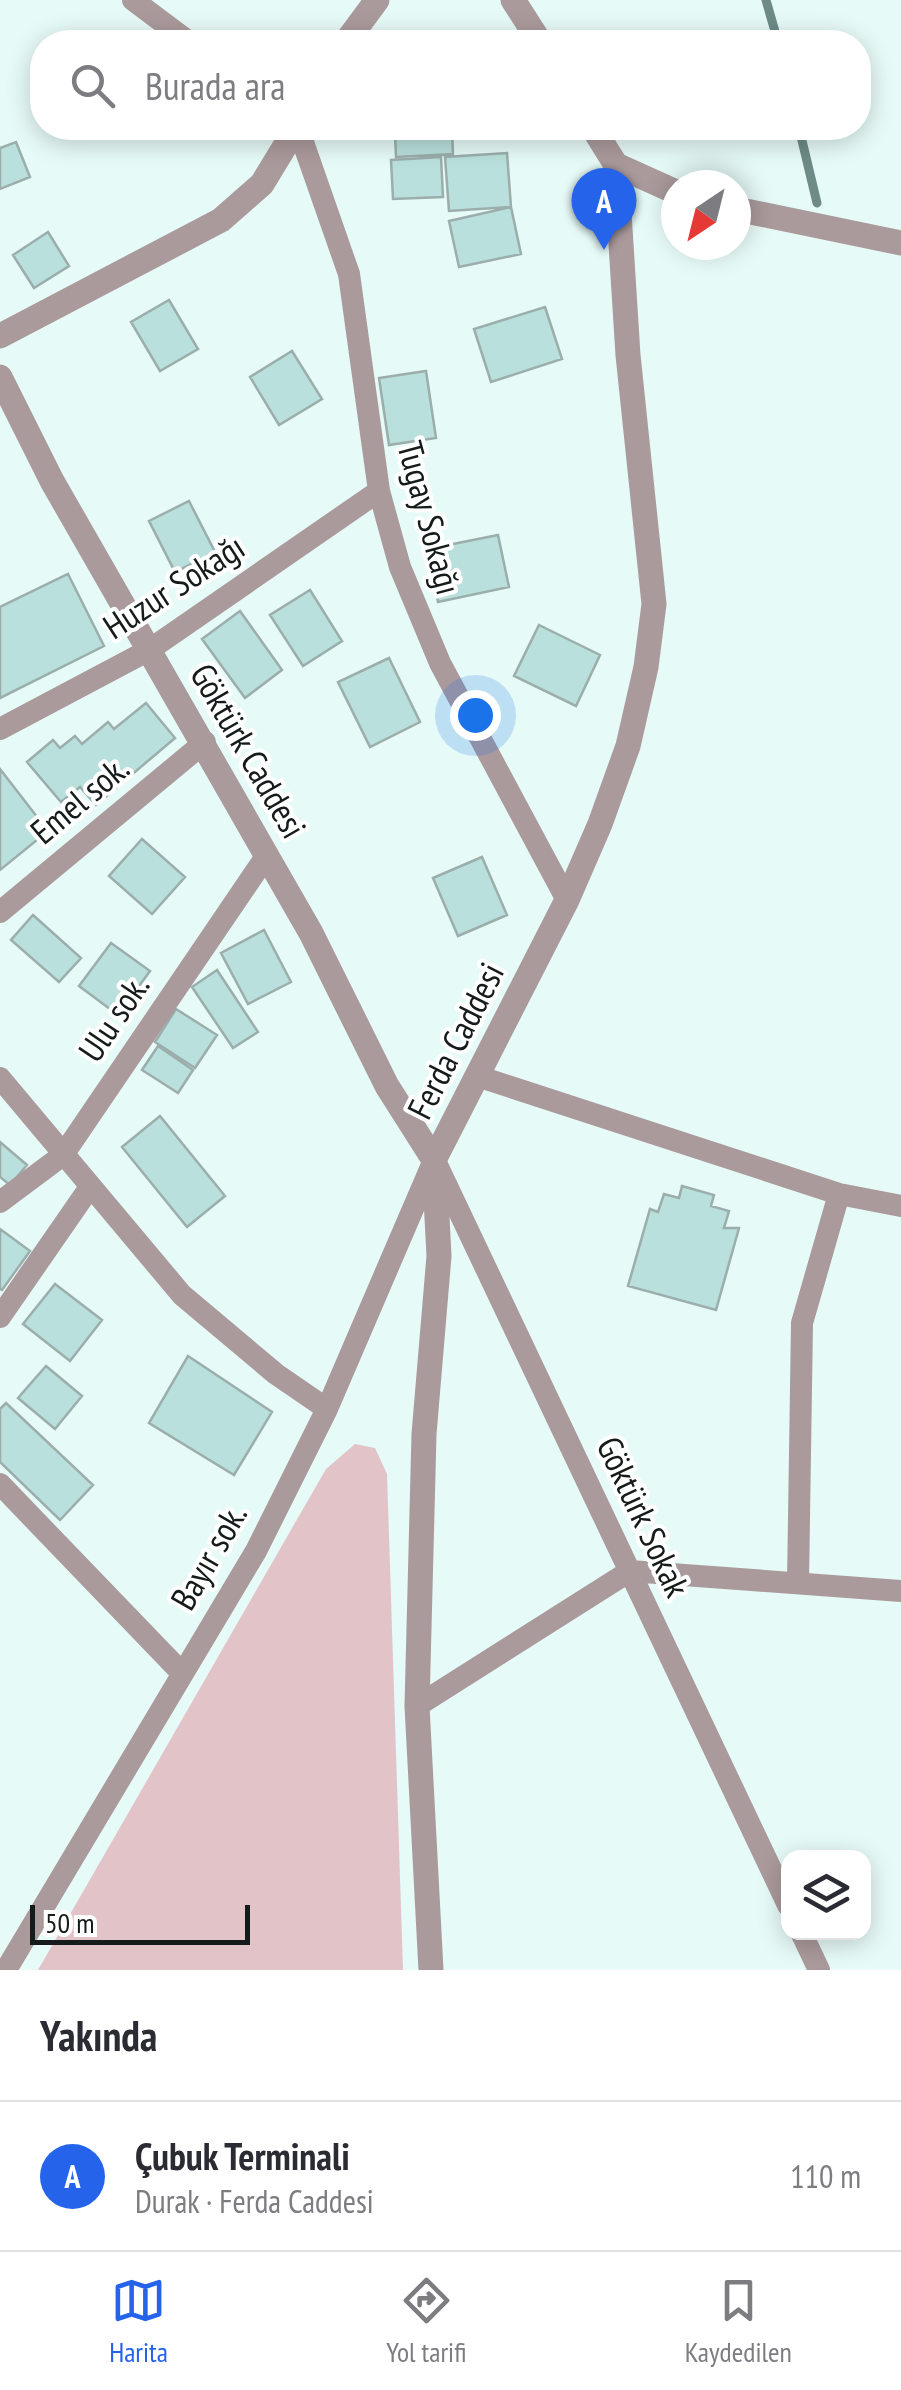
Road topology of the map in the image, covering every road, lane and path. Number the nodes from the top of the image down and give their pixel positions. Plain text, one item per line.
1 (133, 0) edge
2 (377, 0) edge
3 (513, 0) edge
4 (173, 30) edge
5 (355, 30) edge
6 (532, 30) edge
7 (290, 140) edge
8 (301, 140) edge
9 (600, 140) edge
10 (616, 165) junction
11 (661, 185) edge
12 (751, 211) edge
13 (901, 243) edge
14 (0, 336) edge
15 (0, 377) edge
16 (379, 491) junction
17 (149, 650) junction
18 (0, 730) edge
19 (204, 742) junction
20 (267, 855) junction
21 (567, 900) junction
22 (0, 912) edge
23 (477, 1076) junction
24 (0, 1078) edge
25 (63, 1155) junction
26 (434, 1160) junction
27 (90, 1188) junction
28 (840, 1194) junction
29 (0, 1202) edge
30 (901, 1206) edge
31 (0, 1317) edge
32 (327, 1409) junction
33 (0, 1484) edge
34 (630, 1571) junction
35 (798, 1583) junction
36 (901, 1590) edge
37 (180, 1672) junction
38 (417, 1706) junction
39 (781, 1890) edge
40 (806, 1940) edge
41 (6, 1970) edge
42 (431, 1970) edge
43 (819, 1970) edge

1 - 4 street
2 - 5 street
3 - 6 street
7 - 14 street
8 - 16 street, Tugay Sokağı
9 - 10 street
10 - 11 street
10 - 21 street, Ferda Caddesi
12 - 13 street
15 - 17 street, Göktürk Caddesi
16 - 17 street, Huzur Sokağı
16 - 21 street, Tugay Sokağı
17 - 18 street, Huzur Sokağı
17 - 19 street, Göktürk Caddesi
19 - 20 street, Göktürk Caddesi
19 - 22 street, Emel sok.
20 - 25 street, Ulu sok.
20 - 26 street, Göktürk Caddesi
21 - 23 street, Ferda Caddesi
23 - 26 street, Ferda Caddesi
23 - 28 street
24 - 25 street
25 - 27 street
25 - 29 street, Ulu sok.
26 - 32 street, Bayır sok.
26 - 34 street, Göktürk Sokak
26 - 38 street, Ferda Caddesi
27 - 31 street
27 - 32 street
28 - 30 street
28 - 35 street
32 - 37 street, Bayır sok.
33 - 37 street
34 - 35 street
34 - 38 street
34 - 39 street, Göktürk Sokak
35 - 36 street
37 - 41 street, Bayır sok.
38 - 42 street, Ferda Caddesi
40 - 43 street

